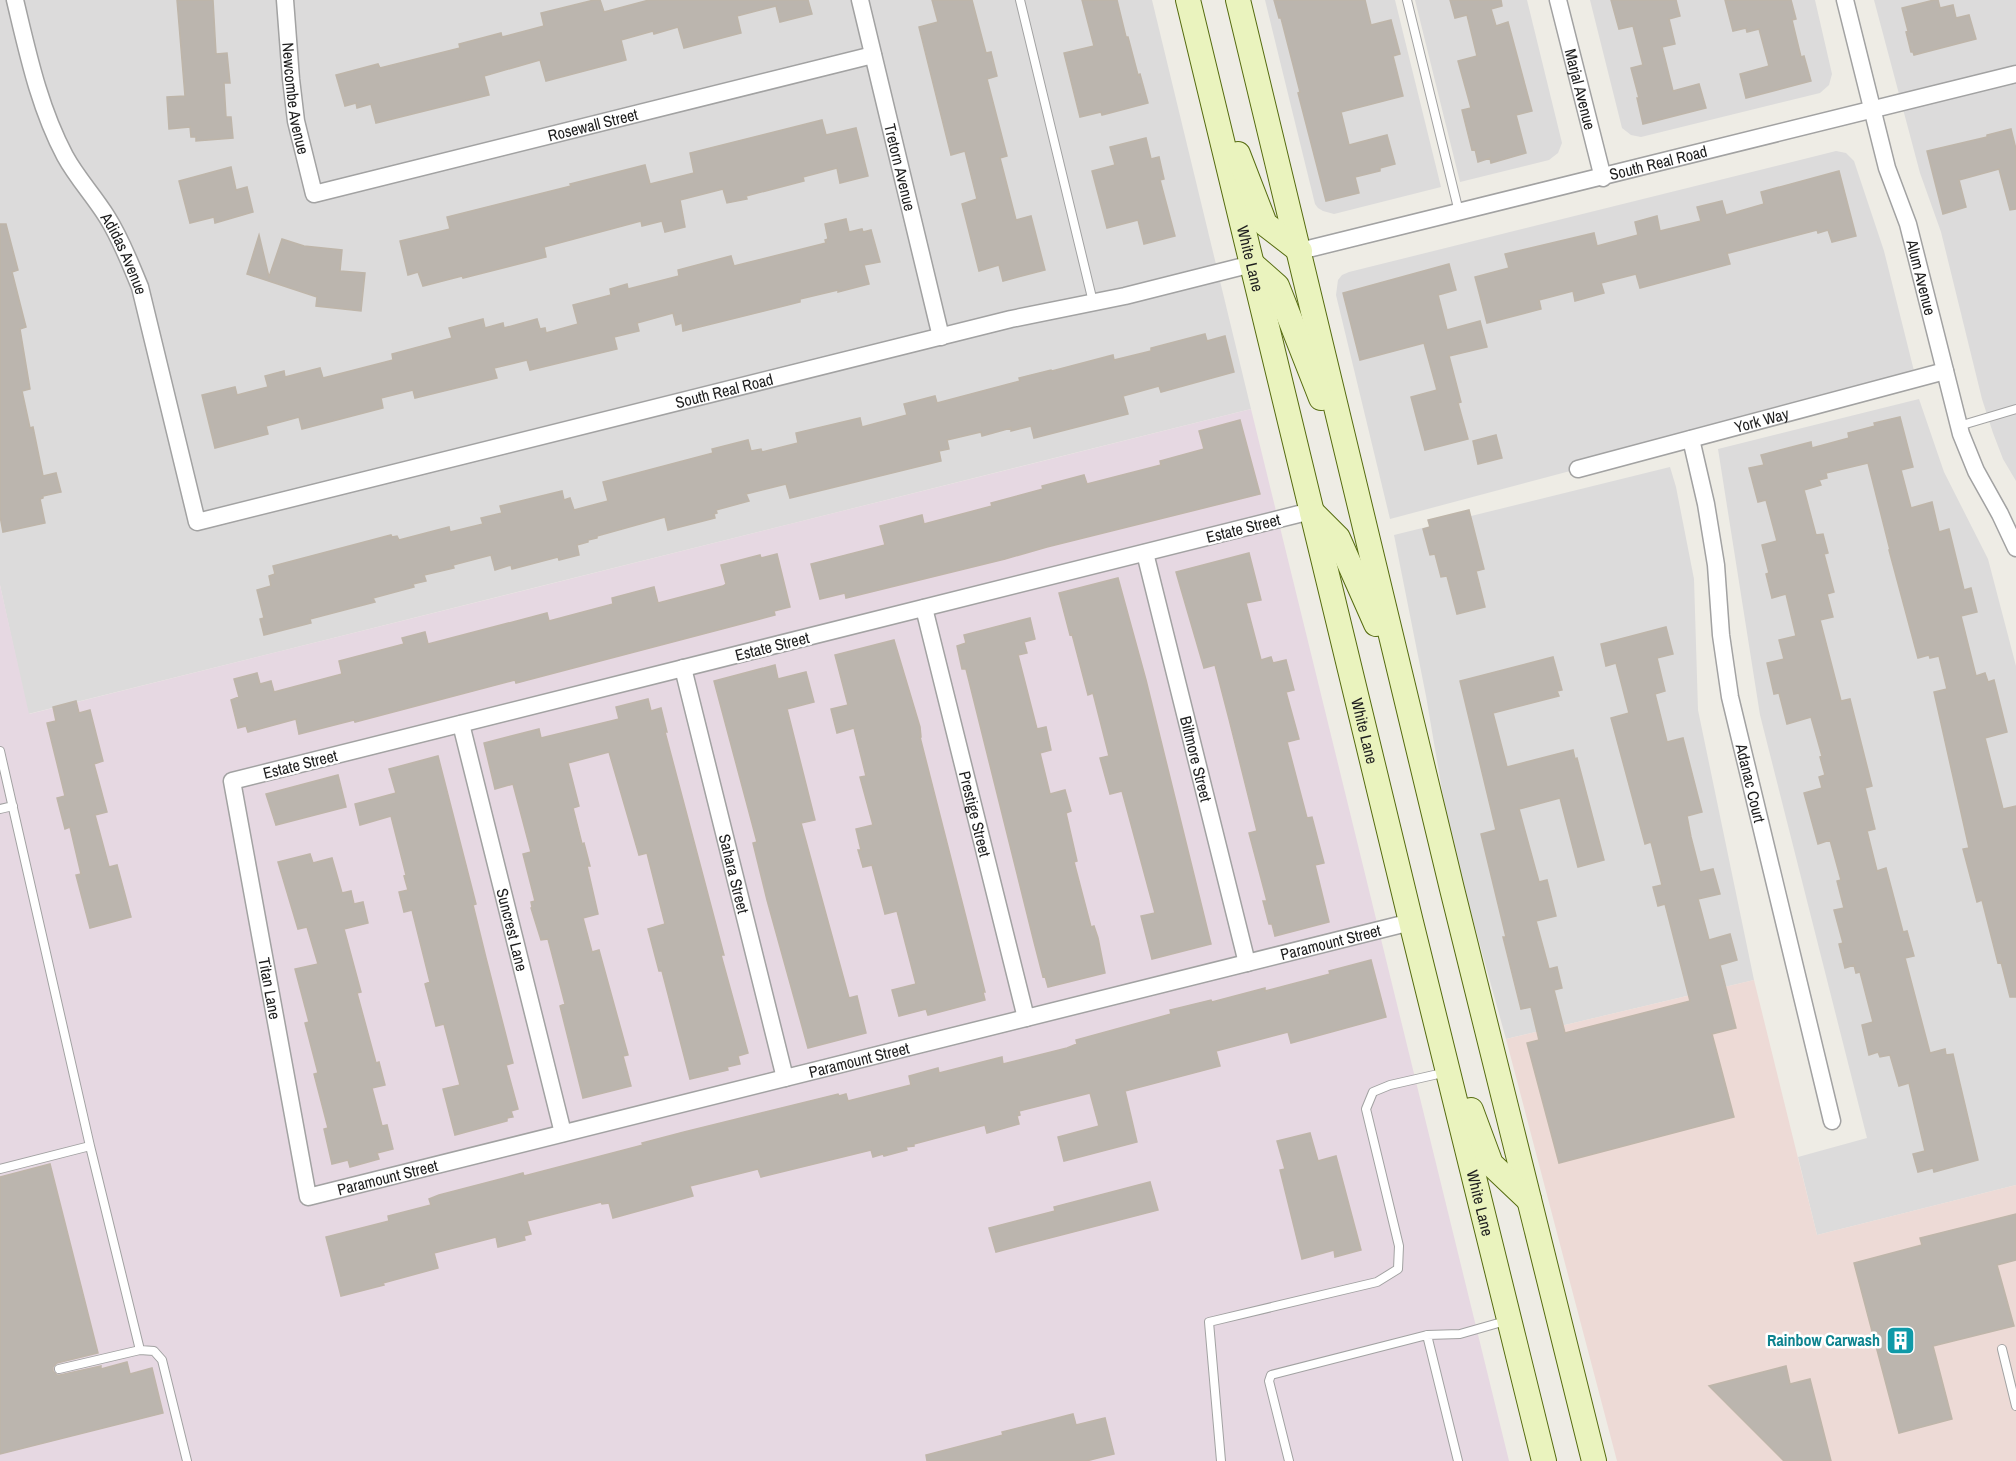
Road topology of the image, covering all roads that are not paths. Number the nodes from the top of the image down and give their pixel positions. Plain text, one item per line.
1 (15, 0) edge
2 (285, 0) edge
3 (860, 0) edge
4 (1020, 0) edge
5 (1188, 0) edge
6 (1238, 0) edge
7 (1407, 0) edge
8 (1558, 0) edge
9 (1845, 0) edge
10 (873, 55) junction
11 (1202, 59) junction
12 (2016, 74) edge
13 (1872, 110) junction
14 (1603, 177) junction
15 (314, 194) joint
16 (1459, 212) junction
17 (1300, 251) junction
18 (1252, 264) junction
19 (1093, 302) junction
20 (941, 337) junction
21 (1945, 371) junction
22 (2016, 409) edge
23 (1959, 426) junction
24 (1690, 439) junction
25 (1578, 469) dead end
26 (1353, 479) junction
27 (1311, 511) junction
28 (197, 522) joint
29 (2016, 548) edge
30 (1145, 553) junction
31 (924, 608) junction
32 (683, 668) junction
33 (1402, 681) junction
34 (461, 724) junction
35 (0, 751) edge
36 (232, 781) joint
37 (13, 806) junction
38 (0, 809) edge
39 (1411, 922) junction
40 (1247, 963) junction
41 (1430, 998) junction
42 (1026, 1018) junction
43 (1448, 1072) junction
44 (785, 1078) junction
45 (1832, 1121) dead end
46 (563, 1133) junction
47 (90, 1146) junction
48 (0, 1170) edge
49 (308, 1197) joint
50 (1529, 1200) junction
51 (1509, 1320) junction
52 (1426, 1335) junction
53 (2002, 1348) dead end
54 (140, 1350) junction
55 (59, 1369) dead end
56 (2016, 1406) edge
57 (187, 1461) edge
58 (1221, 1461) edge
59 (1289, 1461) edge
60 (1458, 1461) edge
61 (1544, 1461) edge
62 (1594, 1461) edge

1 - 28 street, Adidas Avenue
2 - 15 street, Newcombe Avenue
3 - 10 street, Tretorn Avenue
4 - 19 lane
5 - 11 main road, White Lane
6 - 17 main road
7 - 16 lane
8 - 14 street, Marjal Avenue
9 - 13 street, Alum Avenue
10 - 15 street, Rosewall Street
10 - 20 street, Tretorn Avenue
11 - 17 main road
11 - 18 main road, White Lane
12 - 13 street, South Real Road
13 - 14 street, South Real Road
13 - 21 street, Alum Avenue
14 - 16 street, South Real Road
16 - 17 street, South Real Road
17 - 26 main road
18 - 19 street, South Real Road
18 - 26 main road
18 - 27 main road, White Lane
19 - 20 street, South Real Road
20 - 28 street, South Real Road
21 - 23 street, Alum Avenue
21 - 24 street, York Way
22 - 23 lane
23 - 29 street, Alum Avenue
24 - 25 street, York Way
24 - 45 street, Adanac Court
26 - 33 main road
27 - 30 street, Estate Street
27 - 33 main road
27 - 39 main road, White Lane
30 - 31 street, Estate Street
30 - 40 street, Biltmore Street
31 - 32 street, Estate Street
31 - 42 street, Prestige Street
32 - 34 street, Estate Street
32 - 44 street, Sahara Street
33 - 50 main road
34 - 36 street, Estate Street
34 - 46 street, Suncrest Lane
35 - 37 lane
36 - 49 street, Titan Lane
37 - 38 lane
37 - 47 lane
39 - 40 street, Paramount Street
39 - 41 main road, White Lane
40 - 42 street, Paramount Street
41 - 43 main road, White Lane
41 - 50 main road
42 - 44 street, Paramount Street
43 - 51 main road, White Lane
43 - 58 lane
44 - 46 street, Paramount Street
46 - 49 street, Paramount Street
47 - 48 lane
47 - 54 lane
50 - 62 main road
51 - 52 lane
51 - 61 main road, White Lane
52 - 59 lane
52 - 60 lane
53 - 56 lane
54 - 55 lane
54 - 57 lane

